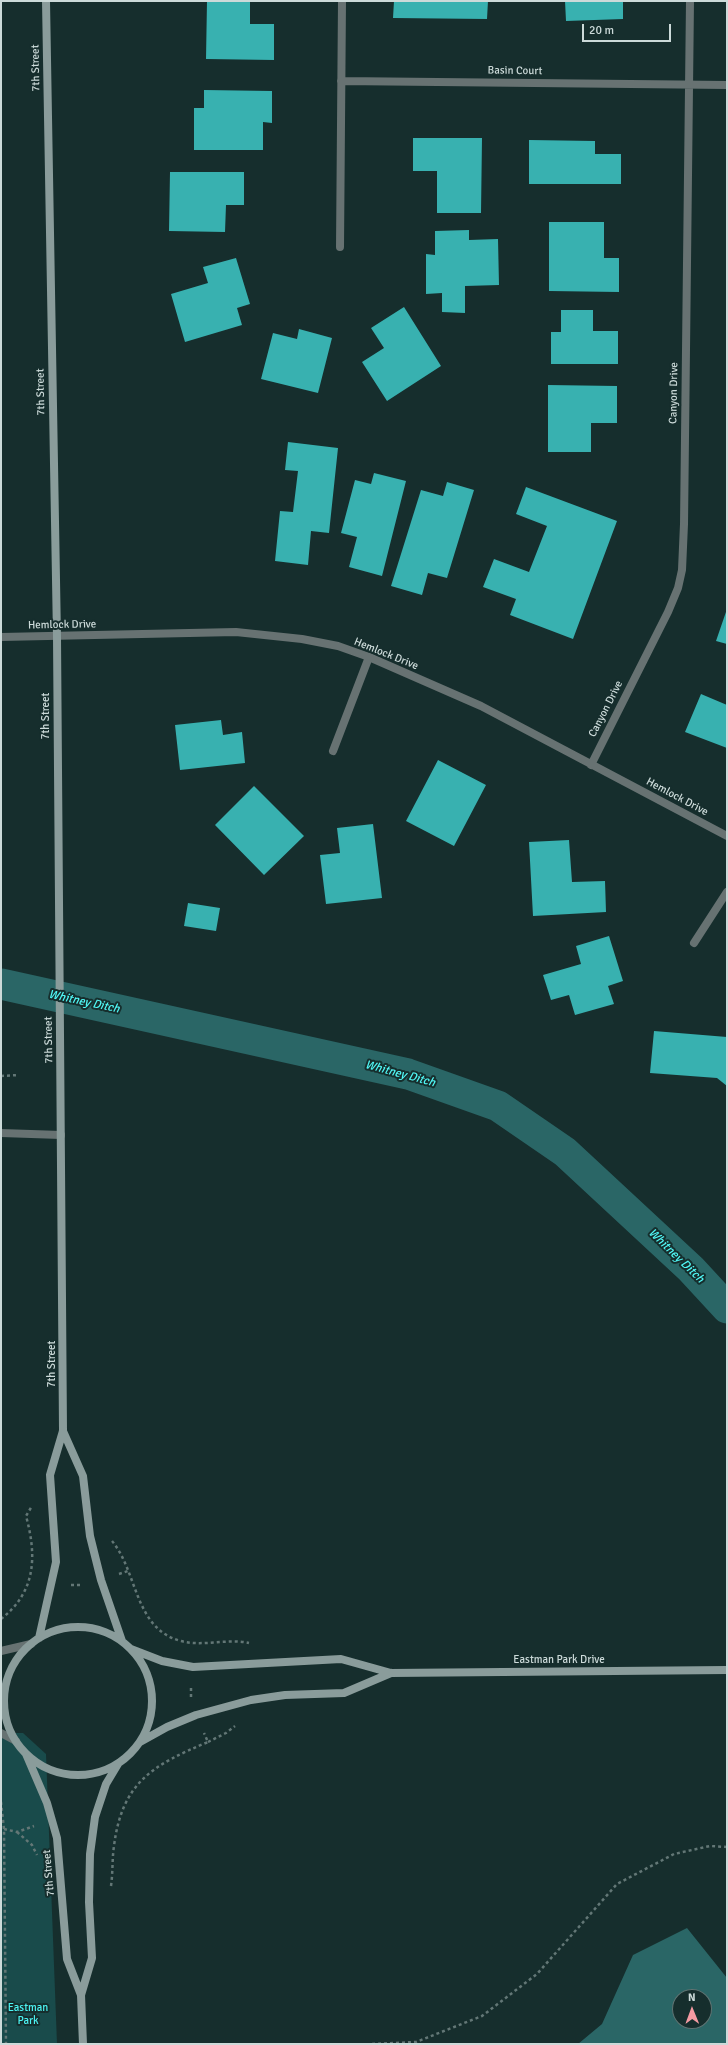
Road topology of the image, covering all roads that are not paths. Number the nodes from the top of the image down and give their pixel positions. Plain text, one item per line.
1 (46, 1) edge
2 (342, 1) edge
3 (690, 1) edge
4 (341, 80) junction
5 (689, 84) junction
6 (727, 85) edge
7 (340, 247) dead end
8 (1, 637) edge
9 (57, 637) junction
10 (369, 657) junction
11 (333, 751) dead end
12 (591, 764) junction
13 (727, 836) edge
14 (727, 892) edge
15 (694, 943) dead end
16 (1, 1133) edge
17 (61, 1135) junction
18 (63, 1430) junction
19 (39, 1638) junction
20 (122, 1641) junction
21 (31, 1644) junction
22 (131, 1649) junction
23 (1, 1651) edge
24 (727, 1670) edge
25 (391, 1673) junction
26 (1, 1733) edge
27 (16, 1741) junction
28 (140, 1742) junction
29 (25, 1753) junction
30 (118, 1764) junction
31 (82, 1994) junction
32 (83, 2044) edge

1 - 9 street, 7th Street
2 - 4 street
3 - 5 street, Canyon Drive
4 - 5 street, Basin Court
4 - 7 street
5 - 6 street, Basin Court
5 - 12 street, Canyon Drive
8 - 9 street, Hemlock Drive
9 - 10 street, Hemlock Drive
9 - 17 street, 7th Street
10 - 11 street
10 - 12 street, Hemlock Drive
12 - 13 street, Hemlock Drive
14 - 15 street
16 - 17 street
17 - 18 street, 7th Street
18 - 19 street, 7th Street
18 - 20 street, 7th Street
19 - 20 street
19 - 21 street
20 - 22 street
21 - 23 street
21 - 27 street
22 - 25 street, Eastman Park Drive
22 - 28 street
24 - 25 street, Eastman Park Drive
25 - 28 street, Eastman Park Drive
26 - 27 street
27 - 29 street
28 - 30 street
29 - 30 street
29 - 31 street, 7th Street
30 - 31 street, 7th Street
31 - 32 street, 7th Street

